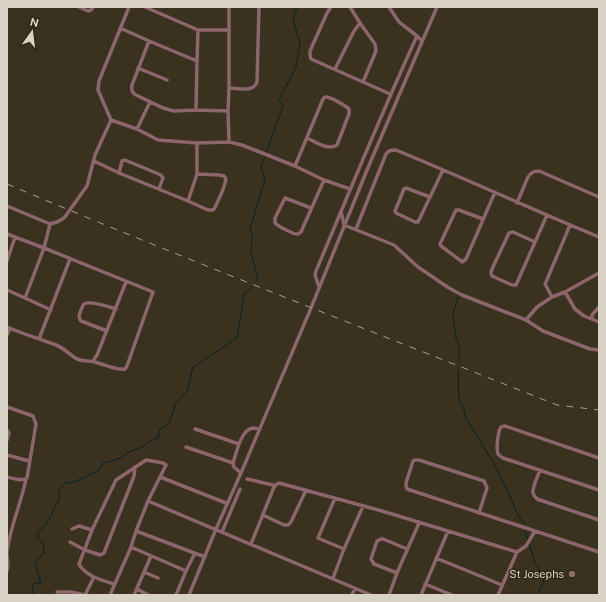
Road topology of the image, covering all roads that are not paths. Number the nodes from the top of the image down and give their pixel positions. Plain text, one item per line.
1 (78, 7) edge
2 (93, 7) edge
3 (129, 7) edge
4 (145, 7) edge
5 (229, 7) edge
6 (259, 7) edge
7 (331, 7) edge
8 (350, 7) edge
9 (389, 7) edge
10 (437, 7) edge
11 (360, 23) junction
12 (120, 28) junction
13 (198, 30) junction
14 (229, 30) junction
15 (417, 36) junction
16 (149, 41) junction
17 (422, 41) junction
18 (196, 61) junction
19 (138, 68) junction
20 (335, 69) junction
21 (167, 80) dead end
22 (362, 82) junction
23 (229, 88) junction
24 (390, 94) junction
25 (389, 98) junction
26 (396, 101) junction
27 (150, 102) junction
28 (196, 110) junction
29 (228, 111) junction
30 (111, 120) junction
31 (137, 130) junction
32 (307, 138) junction
33 (229, 142) junction
34 (197, 143) junction
35 (94, 161) junction
36 (295, 166) junction
37 (367, 170) junction
38 (443, 170) junction
39 (119, 173) junction
40 (357, 173) junction
41 (197, 174) junction
42 (324, 180) junction
43 (159, 189) junction
44 (350, 189) junction
45 (495, 192) junction
46 (430, 197) junction
47 (599, 197) edge
48 (188, 201) junction
49 (517, 203) junction
50 (7, 206) edge
51 (311, 208) junction
52 (342, 211) junction
53 (547, 215) junction
54 (483, 219) junction
55 (50, 224) junction
56 (344, 225) junction
57 (570, 225) junction
58 (356, 229) junction
59 (7, 234) edge
60 (15, 237) junction
61 (599, 237) edge
62 (535, 242) junction
63 (44, 248) junction
64 (70, 259) junction
65 (7, 261) edge
66 (599, 274) edge
67 (126, 282) junction
68 (319, 287) junction
69 (7, 290) edge
70 (566, 292) junction
71 (552, 297) junction
72 (25, 298) junction
73 (599, 307) edge
74 (116, 309) junction
75 (50, 310) junction
76 (592, 319) junction
77 (526, 320) junction
78 (599, 322) edge
79 (9, 328) edge
80 (107, 331) junction
81 (7, 335) edge
82 (39, 339) junction
83 (599, 350) edge
84 (97, 355) junction
85 (93, 361) junction
86 (100, 363) junction
87 (7, 406) edge
88 (195, 429) dead end
89 (260, 429) junction
90 (7, 430) edge
91 (7, 440) edge
92 (239, 444) junction
93 (186, 447) dead end
94 (7, 455) edge
95 (599, 458) edge
96 (29, 461) junction
97 (233, 463) junction
98 (135, 467) junction
99 (540, 470) junction
100 (241, 473) junction
101 (7, 477) edge
102 (160, 477) junction
103 (26, 479) junction
104 (247, 479) dead end
105 (273, 485) dead end
106 (240, 489) dead end
107 (306, 490) junction
108 (599, 490) edge
109 (334, 498) junction
110 (148, 501) junction
111 (226, 504) junction
112 (363, 506) junction
113 (480, 512) junction
114 (263, 515) junction
115 (599, 520) edge
116 (419, 523) junction
117 (72, 529) dead end
118 (216, 529) junction
119 (92, 530) junction
120 (136, 531) junction
121 (448, 531) junction
122 (535, 531) junction
123 (222, 532) junction
124 (70, 542) dead end
125 (251, 544) junction
126 (131, 547) junction
127 (344, 549) junction
128 (408, 549) junction
129 (85, 550) junction
130 (517, 552) junction
131 (599, 552) edge
132 (7, 553) edge
133 (195, 553) junction
134 (151, 556) junction
135 (204, 557) junction
136 (436, 558) junction
137 (7, 571) edge
138 (186, 571) junction
139 (144, 572) junction
140 (397, 573) junction
141 (94, 577) junction
142 (158, 578) dead end
143 (333, 578) junction
144 (114, 584) junction
145 (425, 584) junction
146 (502, 585) junction
147 (355, 588) junction
148 (137, 589) junction
149 (57, 592) dead end
150 (85, 595) edge
151 (110, 595) edge
152 (134, 595) edge
153 (148, 595) edge
154 (176, 595) edge
155 (189, 595) edge
156 (352, 595) edge
157 (371, 595) edge
158 (389, 595) edge
159 (421, 595) edge
160 (452, 595) edge
161 (498, 595) edge

1 - 2 street
3 - 12 street
4 - 13 street
5 - 14 street
6 - 23 street
7 - 20 street
8 - 11 street
9 - 15 street
10 - 17 street
11 - 20 street
11 - 22 street
12 - 16 street
12 - 30 street
13 - 14 street
13 - 18 street
14 - 23 street
15 - 17 street
15 - 24 street
16 - 18 street
16 - 19 street
17 - 26 street
18 - 28 street
19 - 21 street
19 - 27 street
20 - 22 street
22 - 24 street
23 - 29 street
24 - 25 street
25 - 26 street
25 - 40 street
26 - 37 street
27 - 28 street
27 - 31 street
28 - 29 street
29 - 33 street
30 - 31 street
30 - 35 street
31 - 34 street
32 - 32 street
32 - 36 street
33 - 34 street
33 - 36 street
34 - 41 street
35 - 39 street
35 - 55 street
36 - 42 street
37 - 40 street
37 - 56 street
38 - 45 street
38 - 46 street
38 - 58 street
39 - 43 street
39 - 43 street
40 - 44 street
41 - 48 street
41 - 48 street
42 - 44 street
42 - 51 street
43 - 48 street
44 - 52 street
45 - 49 street
45 - 54 street
46 - 46 street
47 - 49 street
49 - 53 street
50 - 55 street
51 - 51 street
52 - 56 street
52 - 68 street
53 - 57 street
53 - 62 street
54 - 54 street
55 - 63 street
56 - 58 street
56 - 68 street
57 - 61 street
57 - 71 street
58 - 77 street
59 - 60 street
60 - 63 street
60 - 65 street
62 - 62 street
63 - 64 street
63 - 72 street
64 - 67 street
64 - 75 street
66 - 70 street
67 - 74 street
67 - 86 street
68 - 89 street
69 - 72 street
70 - 71 street
70 - 76 street
71 - 77 street
72 - 75 street
73 - 76 street
74 - 80 street
74 - 80 street
75 - 82 street
76 - 78 street
77 - 83 street
79 - 81 street
79 - 82 street
80 - 84 street
82 - 85 street
84 - 85 street
84 - 86 street
85 - 86 street
87 - 96 street
88 - 92 street
89 - 92 street
89 - 100 street
90 - 91 street
92 - 97 street
93 - 97 street
94 - 96 street
95 - 99 street
96 - 103 street
97 - 100 street
98 - 102 street
98 - 119 street
98 - 129 street
99 - 108 street
99 - 115 street
100 - 111 street
101 - 103 street
102 - 110 street
102 - 111 street
103 - 132 street
104 - 105 street
106 - 123 street
107 - 109 street
107 - 114 street
107 - 114 street
109 - 112 street
109 - 127 street
110 - 118 street
110 - 120 street
111 - 118 street
112 - 116 street
112 - 127 street
113 - 113 street
113 - 122 street
114 - 125 street
116 - 121 street
116 - 128 street
117 - 119 street
118 - 123 street
118 - 135 street
119 - 129 street
120 - 126 street
120 - 133 street
121 - 130 street
121 - 136 street
122 - 130 street
122 - 131 street
123 - 125 street
124 - 129 street
125 - 143 street
126 - 134 street
126 - 144 street
127 - 143 street
128 - 140 street
128 - 140 street
129 - 141 street
130 - 146 street
132 - 137 street
133 - 135 street
133 - 138 street
134 - 138 street
134 - 139 street
135 - 155 street
136 - 145 street
136 - 146 street
138 - 154 street
139 - 142 street
139 - 148 street
140 - 158 street
141 - 144 street
141 - 150 street
143 - 147 street
144 - 151 street
145 - 159 street
145 - 160 street
146 - 161 street
147 - 156 street
147 - 157 street
148 - 152 street
148 - 153 street
149 - 150 street

